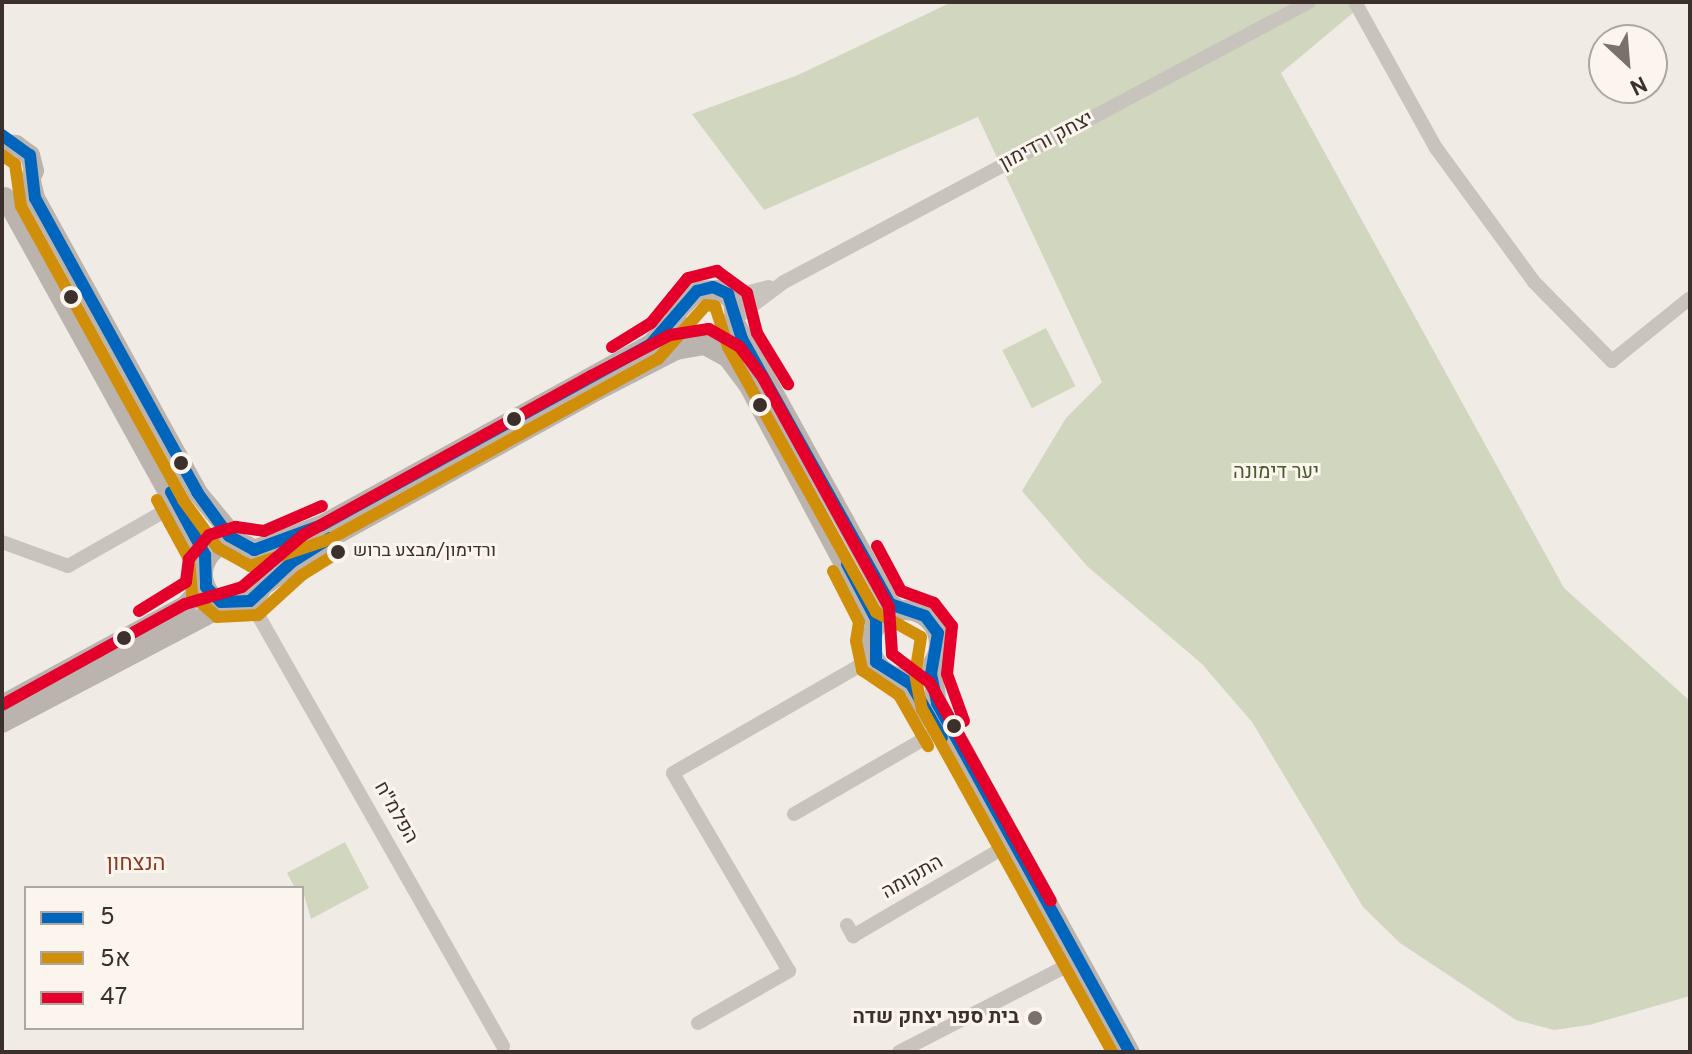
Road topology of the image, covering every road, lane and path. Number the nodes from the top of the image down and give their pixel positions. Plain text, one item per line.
1 (1309, 2) edge
2 (1355, 2) edge
3 (5, 141) edge
4 (31, 181) junction
5 (3, 196) edge
6 (784, 282) junction
7 (730, 297) junction
8 (1690, 298) edge
9 (734, 320) junction
10 (674, 321) junction
11 (701, 345) junction
12 (177, 504) junction
13 (2, 542) edge
14 (246, 546) junction
15 (206, 561) junction
16 (205, 584) junction
17 (257, 593) junction
18 (228, 604) junction
19 (901, 611) junction
20 (877, 626) junction
21 (875, 657) junction
22 (932, 665) junction
23 (903, 678) junction
24 (2, 705) edge
25 (2, 723) edge
26 (938, 731) junction
27 (794, 814) dead end
28 (1003, 848) junction
29 (847, 925) dead end
30 (1068, 965) junction
31 (698, 1023) dead end
32 (503, 1046) dead end
33 (899, 1052) edge
34 (1116, 1052) edge
35 (1130, 1052) edge

1 - 6 street, יצחק ורדימון
2 - 8 street
3 - 4 street
4 - 5 street
4 - 14 street
5 - 12 street
6 - 7 street, יצחק ורדימון
6 - 9 street, יצחק ורדימון
7 - 9 street
7 - 10 street
9 - 11 street
9 - 19 street
10 - 11 street
10 - 14 street
11 - 17 street
11 - 20 street
12 - 13 street
12 - 15 street
14 - 15 street
14 - 17 street
15 - 16 street
16 - 18 street
16 - 24 street
17 - 18 street
17 - 32 street, הפלמ"ח
18 - 25 street
19 - 20 street
19 - 22 street
20 - 21 street
21 - 23 street
21 - 31 street
22 - 23 street
22 - 35 street
23 - 26 street
26 - 27 street
26 - 28 street
28 - 29 street, התקומה
28 - 30 street
30 - 33 street
30 - 34 street

